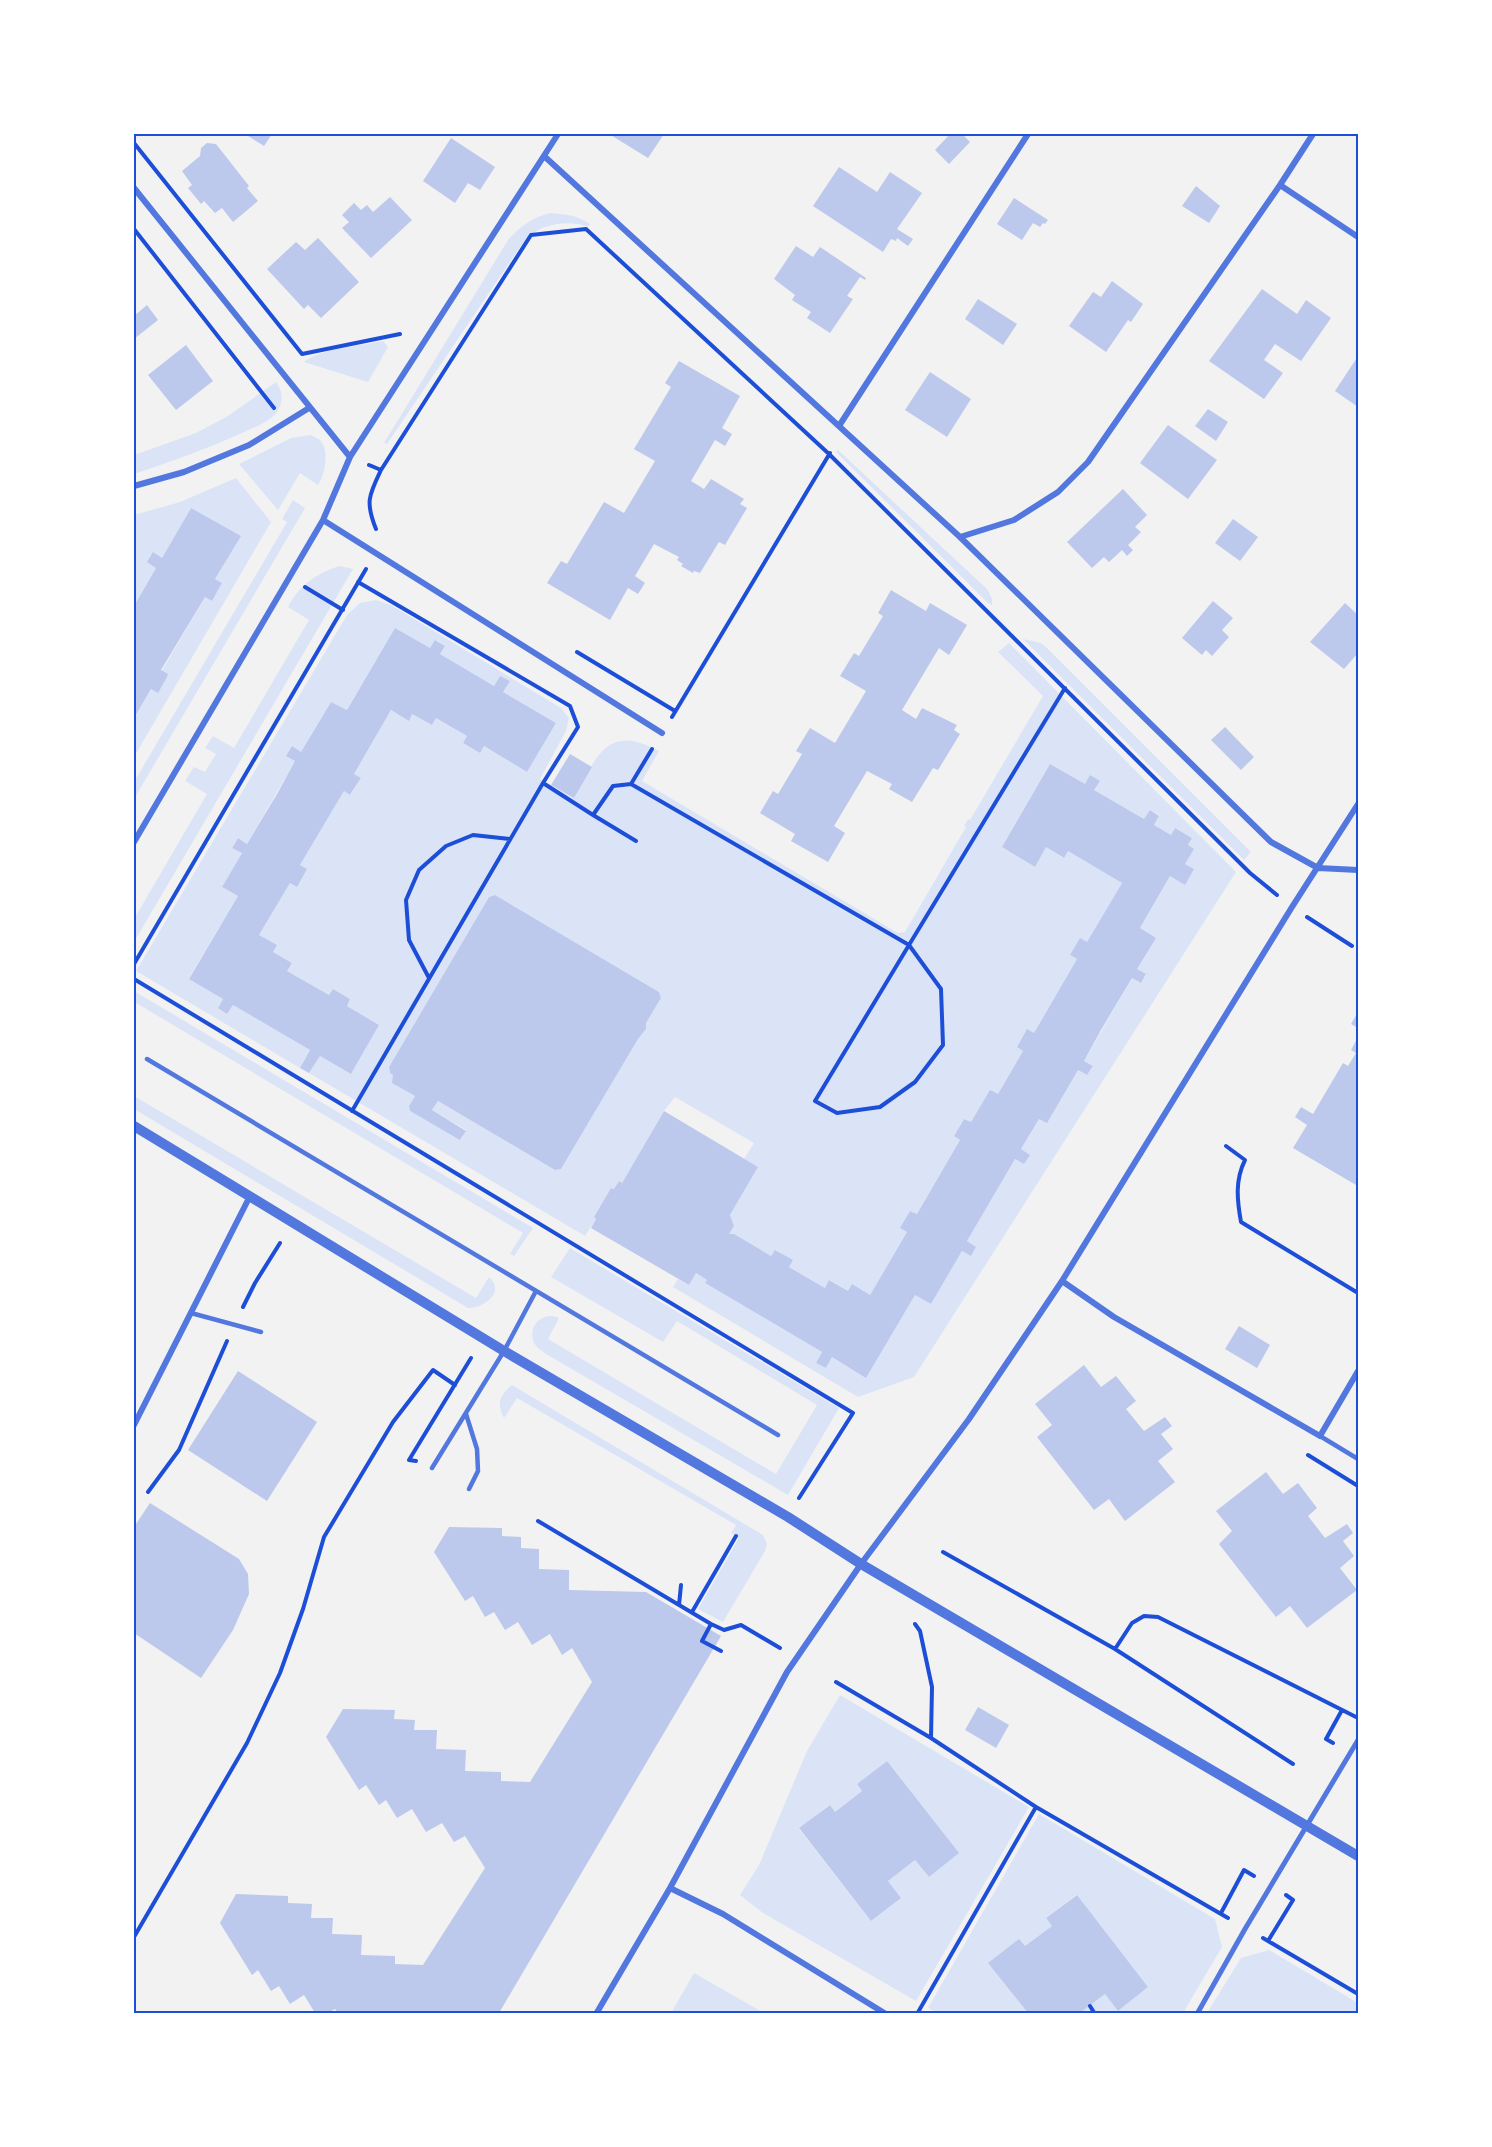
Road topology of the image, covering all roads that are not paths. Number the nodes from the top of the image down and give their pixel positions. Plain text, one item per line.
1 (558, 134) edge
2 (1028, 134) edge
3 (1313, 134) edge
4 (544, 156) junction
5 (1280, 185) junction
6 (134, 188) edge
7 (1359, 237) edge
8 (309, 408) junction
9 (839, 426) junction
10 (350, 457) junction
11 (134, 486) edge
12 (323, 520) junction
13 (960, 537) junction
14 (662, 734) road end
15 (1359, 804) edge
16 (134, 842) edge
17 (1318, 868) junction
18 (1359, 870) edge
19 (147, 1059) dead end
20 (134, 1126) edge
21 (250, 1196) junction
22 (1062, 1281) junction
23 (536, 1291) junction
24 (191, 1313) junction
25 (261, 1332) dead end
26 (504, 1351) junction
27 (1359, 1371) edge
28 (466, 1414) junction
29 (134, 1425) edge
30 (778, 1435) dead end
31 (1320, 1436) junction
32 (1359, 1460) edge
33 (432, 1468) dead end
34 (469, 1489) dead end
35 (861, 1564) junction
36 (1359, 1740) edge
37 (1359, 1856) edge
38 (670, 1888) junction
39 (596, 2013) edge
40 (886, 2013) edge
41 (1197, 2013) edge

1 - 4 street
2 - 9 street
3 - 5 street
4 - 9 street
4 - 10 street
5 - 7 street
5 - 13 street
6 - 8 street
8 - 10 street
8 - 11 street
9 - 13 street
10 - 12 street
12 - 14 street
12 - 16 street
13 - 17 street
15 - 17 street
17 - 18 street
17 - 22 street
19 - 23 lane
20 - 21 street
21 - 24 street
21 - 26 street
22 - 31 street
22 - 35 street
23 - 26 lane
23 - 30 lane
24 - 25 lane
24 - 29 street
26 - 28 lane
26 - 35 street
27 - 31 street
28 - 33 lane
28 - 34 lane
31 - 32 lane
35 - 37 street
35 - 38 street
36 - 41 street
38 - 39 street
38 - 40 street

